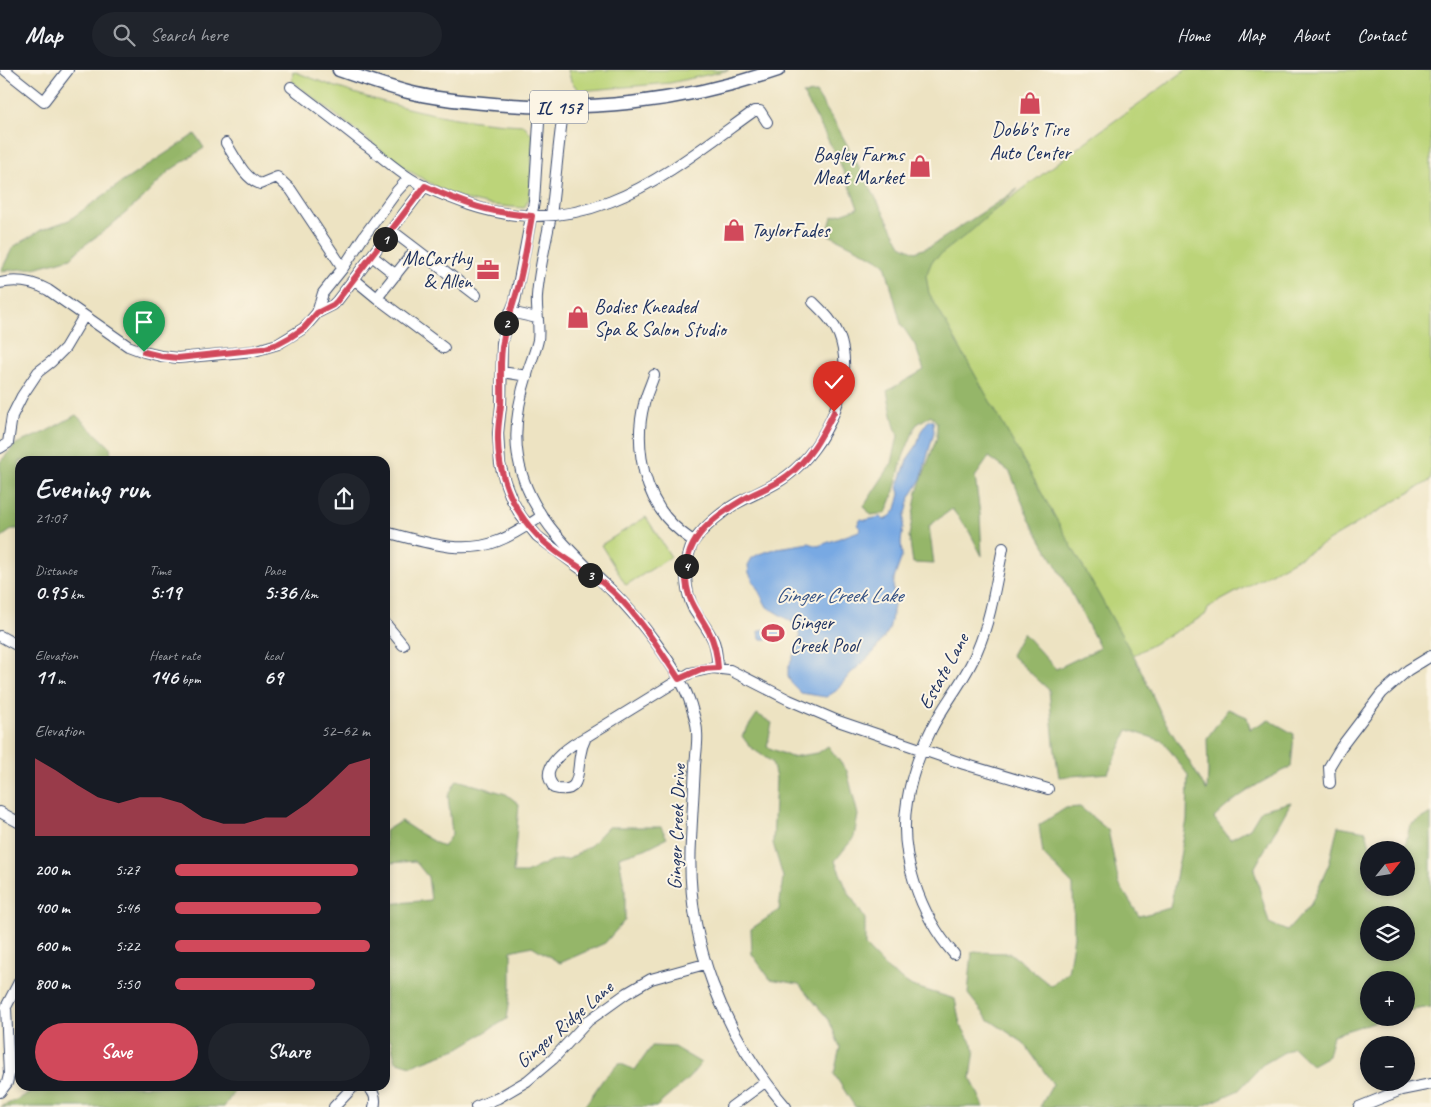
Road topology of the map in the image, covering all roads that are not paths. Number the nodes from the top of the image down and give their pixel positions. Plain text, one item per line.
1 (5, 70) edge
2 (68, 70) edge
3 (339, 70) edge
4 (778, 70) edge
5 (291, 87) dead end
6 (540, 107) junction
7 (564, 107) junction
8 (767, 122) dead end
9 (226, 143) dead end
10 (409, 178) junction
11 (425, 186) junction
12 (551, 215) junction
13 (532, 216) junction
14 (391, 230) junction
15 (416, 249) junction
16 (352, 256) junction
17 (372, 256) junction
18 (365, 266) junction
19 (343, 268) junction
20 (396, 275) junction
21 (354, 279) junction
22 (0, 283) edge
23 (476, 294) dead end
24 (377, 298) junction
25 (813, 302) dead end
26 (510, 312) junction
27 (317, 313) junction
28 (84, 316) junction
29 (537, 318) junction
30 (444, 348) dead end
31 (502, 372) junction
32 (654, 375) dead end
33 (527, 376) junction
34 (0, 448) edge
35 (542, 516) junction
36 (528, 525) junction
37 (390, 533) edge
38 (693, 541) junction
39 (1003, 548) dead end
40 (603, 583) junction
41 (390, 629) edge
42 (0, 636) edge
43 (15, 644) edge
44 (403, 645) dead end
45 (1431, 656) edge
46 (718, 668) junction
47 (679, 679) junction
48 (586, 737) junction
49 (922, 750) junction
50 (1330, 783) dead end
51 (1048, 789) dead end
52 (0, 812) edge
53 (15, 820) edge
54 (954, 954) dead end
55 (705, 964) junction
56 (15, 990) edge
57 (765, 1082) junction
58 (1431, 1084) edge
59 (349, 1091) edge
60 (372, 1091) edge
61 (0, 1092) edge
62 (334, 1107) edge
63 (374, 1107) edge
64 (476, 1107) edge
65 (731, 1107) edge
66 (786, 1107) edge
67 (1359, 1107) edge

1 - 2 street
3 - 6 main road, IL 157
4 - 7 main road, IL 157
5 - 10 street
6 - 7 main road, IL 157
6 - 13 street, Ginger Creek Drive
7 - 12 street, Ginger Creek Drive
8 - 12 street
9 - 19 street
10 - 11 street
10 - 16 street
11 - 13 street
11 - 14 street
12 - 13 street
12 - 29 street, Ginger Creek Drive
13 - 26 street, Ginger Creek Drive
14 - 15 street
14 - 17 street
15 - 20 street
15 - 23 street
16 - 18 street
16 - 19 street
17 - 18 street
17 - 20 street
18 - 21 street
19 - 27 street
20 - 24 street
21 - 24 street
21 - 27 street
22 - 28 street
24 - 30 street
25 - 38 street
26 - 29 street
26 - 31 street, Ginger Creek Drive
27 - 28 street
28 - 34 street
29 - 33 street, Ginger Creek Drive
31 - 33 street
31 - 36 street, Ginger Creek Drive
32 - 38 street
33 - 35 street, Ginger Creek Drive
35 - 36 street
35 - 40 street, Ginger Creek Drive
36 - 37 street
36 - 40 street, Ginger Creek Drive
38 - 46 street
39 - 49 street, Estate Lane
40 - 47 street, Ginger Creek Drive
41 - 44 street
42 - 43 street
45 - 50 street
46 - 47 street
46 - 49 street
47 - 48 street
47 - 55 street, Ginger Creek Drive
48 - 48 street
49 - 51 street
49 - 54 street, Estate Lane
52 - 53 street
55 - 57 street, Ginger Creek Drive
55 - 64 street, Ginger Ridge Lane
56 - 61 street
57 - 65 street
57 - 66 street, Ginger Creek Drive
58 - 67 street
59 - 62 street
60 - 63 street

